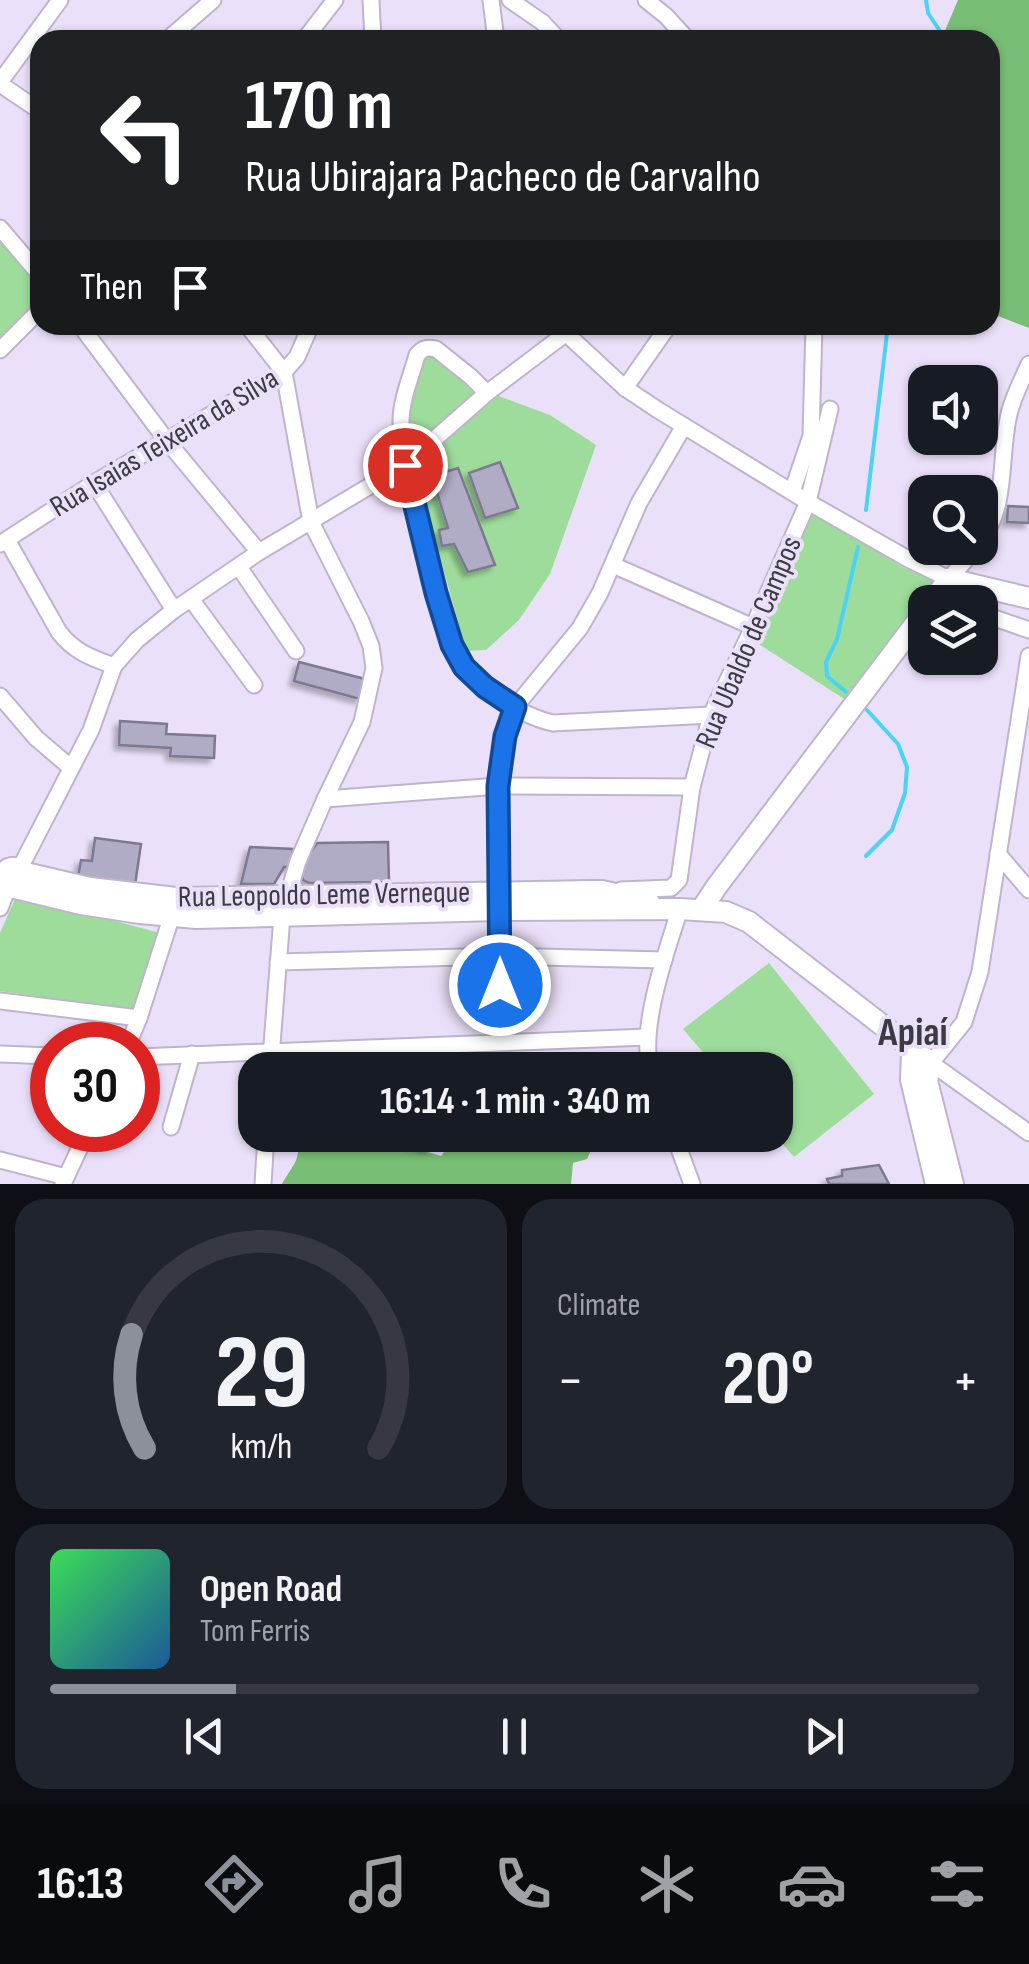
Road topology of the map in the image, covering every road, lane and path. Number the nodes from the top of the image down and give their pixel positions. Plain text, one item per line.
1 (60, 0) edge
2 (213, 0) edge
3 (335, 0) edge
4 (371, 0) edge
5 (490, 0) edge
6 (510, 0) edge
7 (646, 0) edge
8 (41, 30) edge
9 (178, 30) edge
10 (312, 30) edge
11 (372, 30) edge
12 (494, 30) edge
13 (550, 30) edge
14 (679, 30) edge
15 (30, 47) edge
16 (2, 91) edge
17 (30, 106) edge
18 (0, 228) edge
19 (30, 263) edge
20 (30, 320) edge
21 (88, 335) edge
22 (256, 335) edge
23 (307, 335) edge
24 (554, 335) edge
25 (568, 335) edge
26 (662, 335) edge
27 (814, 335) edge
28 (0, 350) edge
29 (1029, 364) edge
30 (284, 372) junction
31 (626, 388) junction
32 (487, 393) junction
33 (830, 409) dead end
34 (684, 426) junction
35 (167, 441) junction
36 (405, 465) junction
37 (94, 483) junction
38 (792, 492) junction
39 (808, 502) junction
40 (998, 506) edge
41 (311, 522) junction
42 (4, 542) edge
43 (259, 552) junction
44 (613, 565) junction
45 (962, 565) edge
46 (239, 566) junction
47 (950, 579) junction
48 (946, 585) edge
49 (191, 598) junction
50 (1029, 598) edge
51 (174, 610) junction
52 (998, 619) edge
53 (753, 626) junction
54 (1029, 630) edge
55 (908, 639) edge
56 (296, 650) dead end
57 (1029, 656) edge
58 (114, 666) junction
59 (254, 686) dead end
60 (0, 696) edge
61 (515, 707) junction
62 (711, 714) junction
63 (1016, 731) junction
64 (1029, 745) edge
65 (70, 766) junction
66 (498, 786) junction
67 (692, 787) junction
68 (325, 799) junction
69 (998, 854) junction
70 (10, 875) edge
71 (1029, 890) edge
72 (602, 891) junction
73 (499, 900) junction
74 (284, 907) junction
75 (0, 908) edge
76 (690, 910) junction
77 (172, 915) junction
78 (500, 956) junction
79 (664, 960) junction
80 (278, 962) junction
81 (0, 1002) edge
82 (139, 1018) junction
83 (137, 1022) edge
84 (647, 1037) junction
85 (500, 1042) junction
86 (272, 1050) junction
87 (912, 1050) junction
88 (646, 1052) edge
89 (0, 1054) edge
90 (192, 1054) junction
91 (30, 1055) edge
92 (160, 1056) edge
93 (931, 1063) junction
94 (172, 1127) dead end
95 (1029, 1133) edge
96 (78, 1152) edge
97 (265, 1152) edge
98 (680, 1152) edge
99 (0, 1160) edge
100 (65, 1181) edge
101 (263, 1184) edge
102 (692, 1184) edge
103 (936, 1184) edge
104 (953, 1184) edge

1 - 8 street
2 - 9 street
3 - 10 street
4 - 11 street
5 - 12 street
6 - 13 street
7 - 14 street
15 - 16 street
16 - 17 street
18 - 19 street
20 - 28 street
21 - 35 street
22 - 30 street
23 - 30 street, Rua Isaias Teixeira da Silva
24 - 32 street
25 - 31 street
26 - 31 street
27 - 38 street
29 - 40 street
30 - 35 street, Rua Isaias Teixeira da Silva
30 - 41 street
31 - 34 street
32 - 36 street
32 - 36 street
33 - 39 street, Rua Ubaldo de Campos
34 - 38 street
34 - 44 street
35 - 37 street, Rua Isaias Teixeira da Silva
35 - 43 street
36 - 41 street
36 - 61 street
37 - 42 street, Rua Isaias Teixeira da Silva
37 - 51 street
38 - 39 street
39 - 47 street
39 - 53 street, Rua Ubaldo de Campos
41 - 43 street
41 - 68 street
42 - 58 street
43 - 46 street
44 - 53 street
44 - 61 street
45 - 47 street
46 - 49 street
46 - 56 street
47 - 48 main road
47 - 50 main road
49 - 51 street
49 - 59 street
51 - 58 street
52 - 54 street
53 - 62 street, Rua Ubaldo de Campos
55 - 76 main road
57 - 63 street
58 - 65 street
60 - 65 street
61 - 62 street
61 - 66 street
62 - 67 street, Rua Ubaldo de Campos
63 - 64 street
63 - 69 street
65 - 70 street
66 - 67 street
66 - 68 street
66 - 73 street
67 - 72 street, Rua Ubaldo de Campos
68 - 74 street
69 - 71 street
69 - 93 street
70 - 74 main road, Rua Leopoldo Leme Verneque
70 - 75 street
70 - 77 main road, Rua Leopoldo Leme Verneque
72 - 73 main road, Rua Leopoldo Leme Verneque
72 - 76 main road, Rua Leopoldo Leme Verneque
73 - 74 main road, Rua Leopoldo Leme Verneque
73 - 76 main road, Rua Leopoldo Leme Verneque
73 - 78 street
74 - 77 main road, Rua Leopoldo Leme Verneque
74 - 80 street
76 - 79 street
76 - 87 main road
77 - 82 street
78 - 79 street
78 - 80 street
78 - 85 street
79 - 84 street
80 - 86 street
81 - 82 street
82 - 83 street
84 - 85 street
84 - 88 street
85 - 86 street
86 - 90 street
87 - 93 main road
87 - 103 main road
89 - 91 street
90 - 92 street
90 - 94 street
93 - 95 street
93 - 104 main road
96 - 100 street
97 - 101 street
98 - 102 street
99 - 100 street

